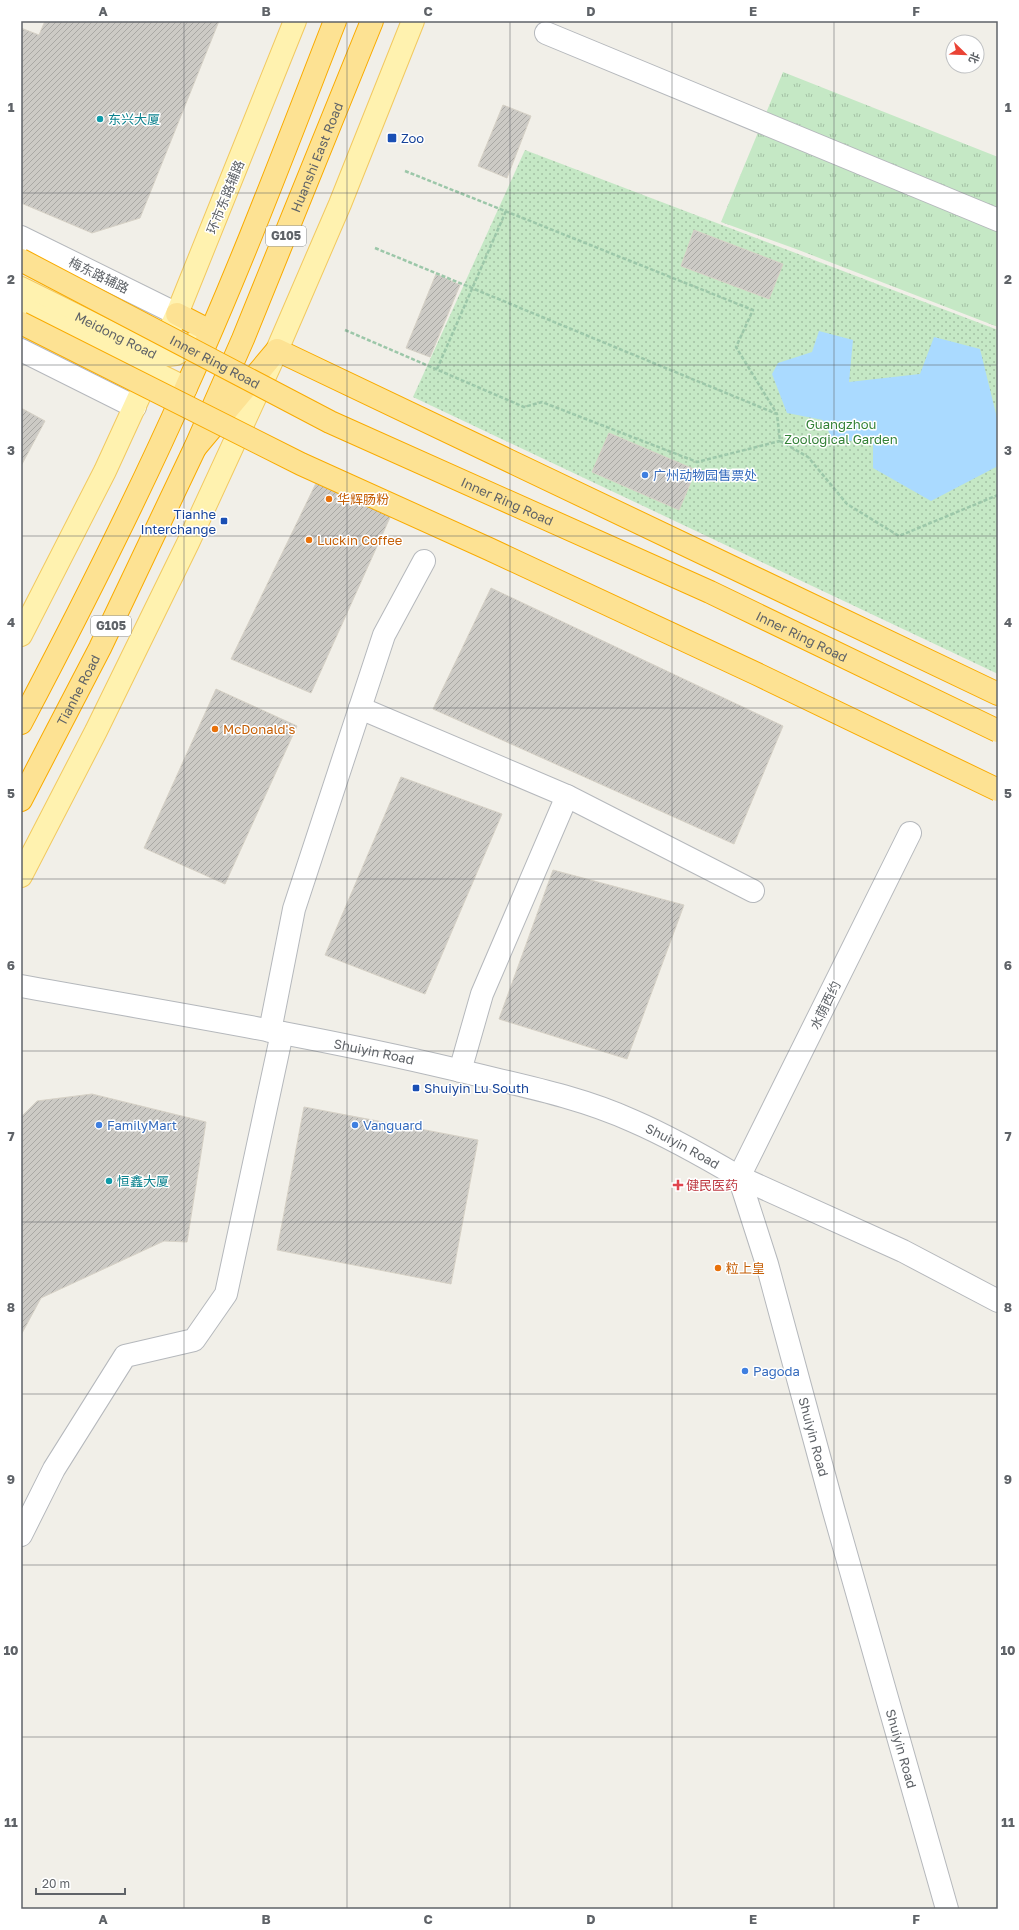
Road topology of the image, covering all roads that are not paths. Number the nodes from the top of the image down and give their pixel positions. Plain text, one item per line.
1 (295, 21) edge
2 (335, 21) edge
3 (372, 21) edge
4 (413, 21) edge
5 (546, 33) dead end
6 (998, 220) edge
7 (21, 237) edge
8 (21, 260) edge
9 (21, 288) edge
10 (21, 307) edge
11 (177, 314) junction
12 (21, 323) edge
13 (210, 331) junction
14 (21, 350) edge
15 (277, 350) junction
16 (155, 364) junction
17 (186, 388) junction
18 (135, 407) junction
19 (195, 448) junction
20 (424, 561) dead end
21 (21, 635) edge
22 (998, 694) edge
23 (360, 708) junction
24 (21, 723) edge
25 (998, 731) edge
26 (998, 790) edge
27 (567, 796) junction
28 (21, 800) edge
29 (910, 834) dead end
30 (21, 876) edge
31 (753, 891) dead end
32 (21, 986) edge
33 (276, 1032) junction
34 (460, 1071) junction
35 (740, 1177) junction
36 (998, 1301) edge
37 (21, 1535) edge
38 (947, 1909) edge

1 - 11 main road, 环市东路辅路
2 - 13 highway, G105
3 - 19 highway, Huanshi East Road / G105
4 - 15 main road
5 - 6 street
7 - 11 street, 梅东路辅路
8 - 25 highway, Inner Ring Road, bridge
9 - 16 main road, Meidong Road
10 - 16 main road, Meidong Road
11 - 13 highway
11 - 16 main road, 环市东路辅路
12 - 26 highway, bridge
13 - 16 main road, Meidong Road
13 - 17 highway, G105
14 - 18 street
15 - 19 highway
15 - 22 highway
15 - 30 main road
16 - 17 main road, Meidong Road
16 - 18 main road, 环市东路辅路
17 - 24 highway, G105
18 - 21 main road, 环市东路辅路
19 - 28 highway, Tianhe Road / G105
20 - 23 street
23 - 27 street
23 - 33 street
27 - 31 street
27 - 34 street
29 - 35 street, 水荫西约
32 - 33 street, Shuiyin Road
33 - 34 street, Shuiyin Road
33 - 37 street
34 - 35 street, Shuiyin Road
35 - 36 street
35 - 38 street, Shuiyin Road

